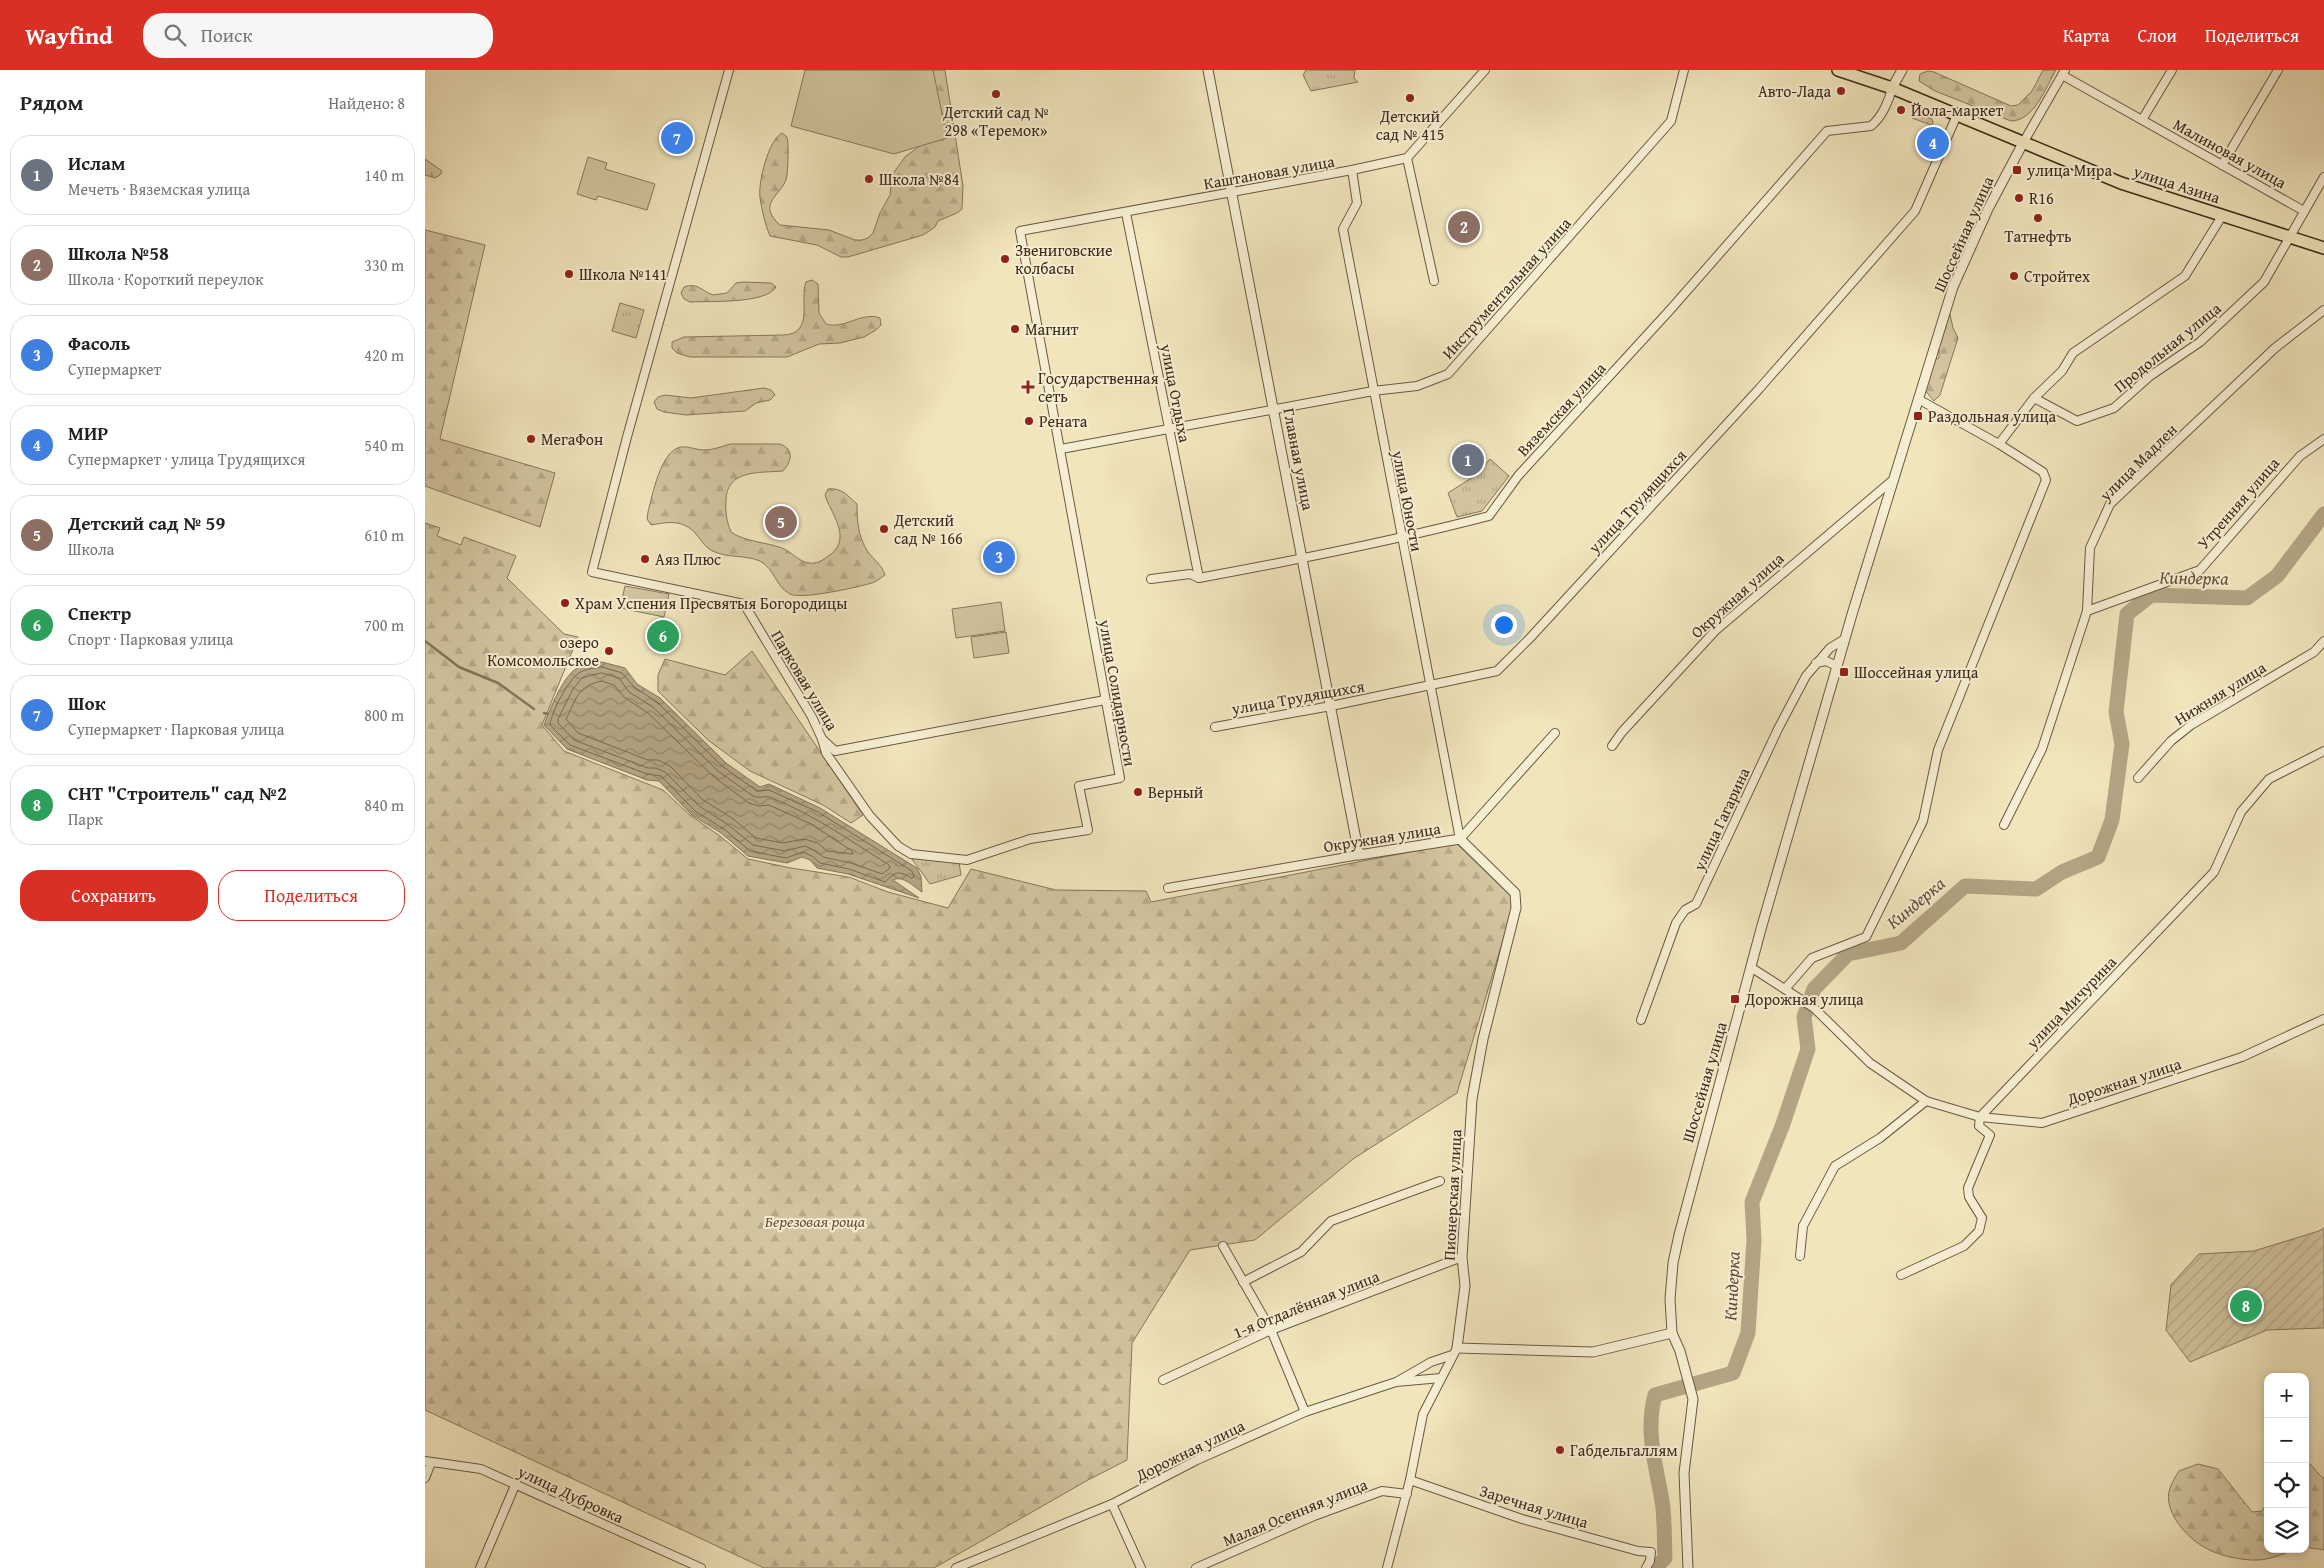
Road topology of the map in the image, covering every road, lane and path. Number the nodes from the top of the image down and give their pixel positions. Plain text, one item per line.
1 (729, 70) edge
2 (1208, 70) edge
3 (1485, 70) edge
4 (1684, 70) edge
5 (1838, 70) edge
6 (1902, 70) edge
7 (2172, 70) edge
8 (2278, 70) edge
9 (2063, 73) edge
10 (1892, 88) junction
11 (1957, 115) junction
12 (2142, 120) junction
13 (2023, 143) junction
14 (1407, 158) junction
15 (2222, 165) junction
16 (1352, 170) junction
17 (2324, 177) edge
18 (1231, 192) junction
19 (2304, 210) junction
20 (1126, 213) junction
21 (2222, 216) junction
22 (1020, 231) joint
23 (2291, 238) junction
24 (2324, 248) edge
25 (1434, 281) dead end
26 (2324, 310) edge
27 (1373, 391) junction
28 (2034, 398) junction
29 (1918, 399) junction
30 (1275, 410) junction
31 (1169, 428) junction
32 (2324, 439) edge
33 (1999, 444) junction
34 (1061, 449) junction
35 (1894, 479) junction
36 (1401, 539) junction
37 (1303, 559) junction
38 (1199, 578) junction
39 (1151, 579) dead end
40 (2087, 611) junction
41 (1845, 640) junction
42 (2324, 641) edge
43 (1816, 663) junction
44 (1837, 666) junction
45 (1430, 686) junction
46 (1105, 700) junction
47 (1331, 706) junction
48 (1215, 727) dead end
49 (1555, 733) dead end
50 (822, 739) junction
51 (1611, 746) dead end
52 (2324, 751) edge
53 (2138, 778) dead end
54 (2004, 825) dead end
55 (1460, 840) junction
56 (1359, 855) junction
57 (1169, 888) dead end
58 (1752, 968) junction
59 (1785, 989) junction
60 (2324, 1019) edge
61 (1641, 1020) dead end
62 (1926, 1101) junction
63 (1980, 1117) junction
64 (1440, 1181) dead end
65 (1223, 1246) dead end
66 (1800, 1256) dead end
67 (1462, 1257) junction
68 (1901, 1275) dead end
69 (1243, 1282) junction
70 (1271, 1330) junction
71 (1672, 1333) junction
72 (1455, 1352) junction
73 (1441, 1378) junction
74 (1163, 1380) dead end
75 (1396, 1382) junction
76 (1305, 1412) junction
77 (428, 1462) edge
78 (425, 1478) edge
79 (1410, 1480) junction
80 (516, 1483) junction
81 (1407, 1494) junction
82 (1112, 1504) junction
83 (480, 1568) edge
84 (701, 1568) edge
85 (957, 1568) edge
86 (1141, 1568) edge
87 (1196, 1568) edge
88 (1387, 1568) edge
89 (1645, 1568) edge
90 (1688, 1568) edge

1 - 50 street, Парковая улица
2 - 18 street, Главная улица
3 - 14 street
4 - 27 street, Инструментальная улица
5 - 10 main road
6 - 10 street
7 - 12 street
8 - 15 street
9 - 12 street, Малиновая улица
9 - 13 street
10 - 11 main road
10 - 36 street, Вяземская улица
11 - 13 main road
11 - 45 street, улица Трудящихся
12 - 15 street, Малиновая улица
13 - 21 main road, улица Азина
13 - 29 street, Шоссейная улица
14 - 16 street, Каштановая улица
14 - 25 street
15 - 19 street, Малиновая улица
16 - 18 street, Каштановая улица
16 - 27 street, улица Юности
17 - 19 street, Продольная улица
18 - 20 street, Каштановая улица
18 - 30 street, Главная улица
19 - 23 street, Продольная улица
20 - 22 street, Каштановая улица
20 - 31 street, улица Отдыха
21 - 23 main road, улица Азина
21 - 28 street
22 - 34 street, улица Солидарности
23 - 24 main road, улица Азина
23 - 28 street, Продольная улица
26 - 40 street, улица Мадлен
27 - 30 street, Инструментальная улица
27 - 36 street, улица Юности
28 - 33 street
29 - 33 street
29 - 35 street, Шоссейная улица
30 - 31 street, Инструментальная улица
30 - 37 street, Главная улица
31 - 34 street, Инструментальная улица
31 - 38 street, улица Отдыха
32 - 40 street, Утренняя улица
33 - 59 street
34 - 46 street, улица Солидарности
35 - 41 street, Шоссейная улица
35 - 51 street, Окружная улица
36 - 37 street, Вяземская улица
36 - 45 street, улица Юности
37 - 38 street, Вяземская улица
37 - 47 street, Главная улица
38 - 39 street, Вяземская улица
40 - 54 street, улица Мадлен
41 - 43 street, улица Гагарина
41 - 44 street, Шоссейная улица
42 - 53 street, Нижняя улица
43 - 44 street
43 - 61 street, улица Гагарина
44 - 58 street, Шоссейная улица
45 - 47 street, улица Трудящихся
45 - 55 street, улица Юности
46 - 50 street, Парковая улица
46 - 50 street, улица Солидарности
47 - 48 street, улица Трудящихся
47 - 56 street, Главная улица
49 - 55 street, Окружная улица
52 - 63 street, улица Мичурина
55 - 56 street, Окружная улица
55 - 67 street, Пионерская улица
56 - 57 street, Окружная улица
58 - 59 street, Дорожная улица
58 - 71 street, Шоссейная улица
59 - 62 street, Дорожная улица
60 - 63 street, Дорожная улица
62 - 63 street, Дорожная улица
62 - 66 street
63 - 68 street
64 - 69 street
65 - 69 street
67 - 70 street, 1-я Отдалённая улица
67 - 72 street, Пионерская улица
69 - 70 street
70 - 74 street, 1-я Отдалённая улица
70 - 76 street
71 - 72 street
71 - 90 street, Шоссейная улица
72 - 73 street, Пионерская улица
72 - 75 street
73 - 75 street, Дорожная улица
73 - 79 street, Пионерская улица
75 - 76 street, Дорожная улица
76 - 82 street, Дорожная улица
77 - 78 street
77 - 80 street, улица Дубровка
79 - 81 street, Пионерская улица
79 - 89 street, Заречная улица
80 - 83 street
80 - 84 street, улица Дубровка
81 - 87 street, Малая Осенняя улица
81 - 88 street, Пионерская улица
82 - 85 street, Дорожная улица
82 - 86 street

